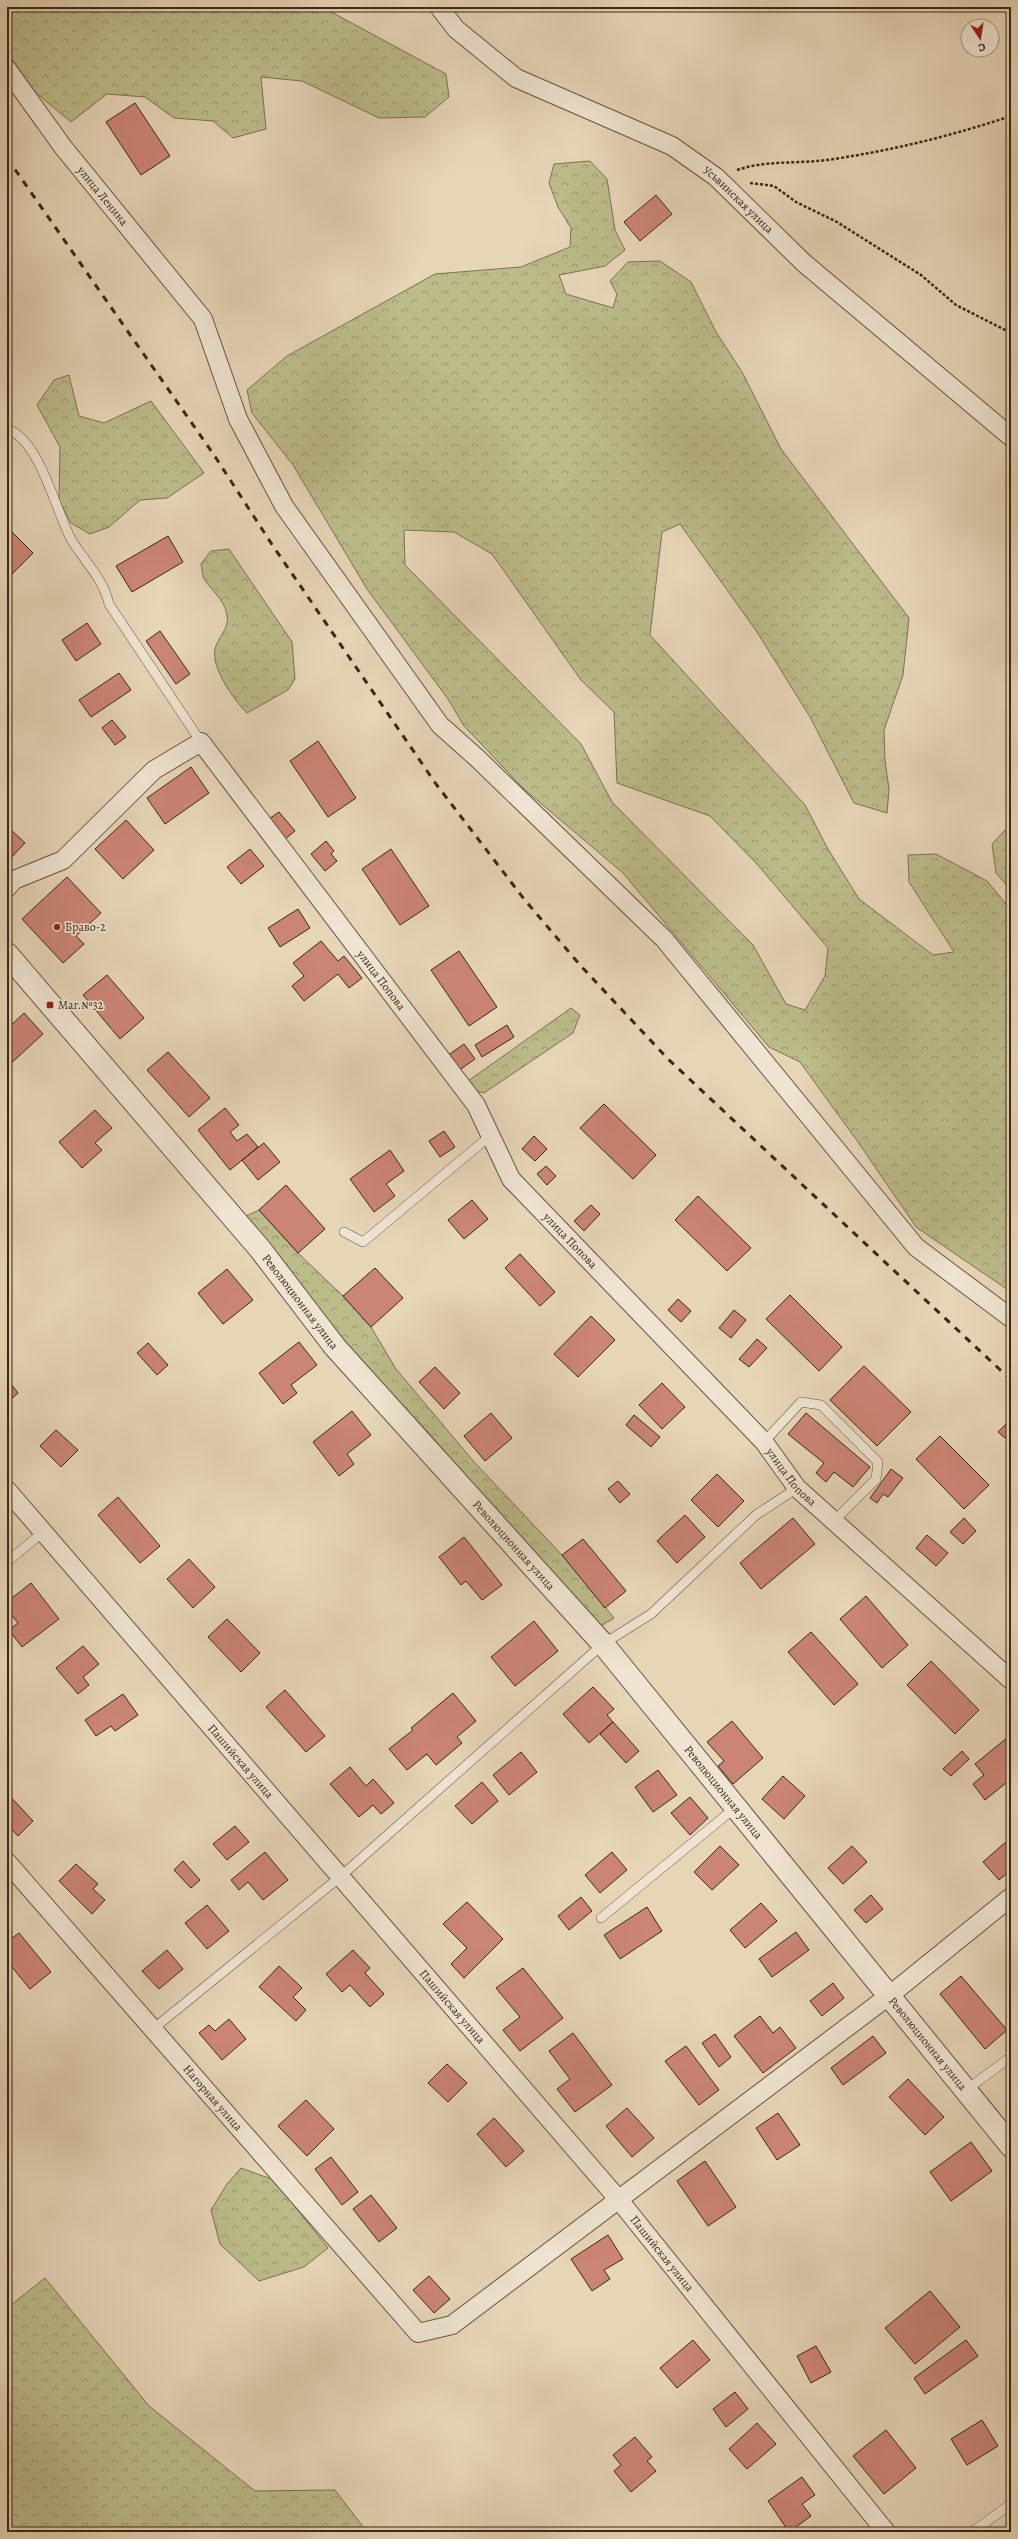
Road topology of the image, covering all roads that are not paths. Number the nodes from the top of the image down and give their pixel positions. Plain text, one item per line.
1 (439, 7) edge
2 (7, 69) edge
3 (7, 429) edge
4 (1011, 437) edge
5 (201, 742) junction
6 (7, 888) edge
7 (7, 954) edge
8 (490, 1136) junction
9 (344, 1232) dead end
10 (1011, 1318) edge
11 (764, 1442) junction
12 (797, 1488) junction
13 (7, 1490) edge
14 (834, 1521) junction
15 (43, 1532) junction
16 (7, 1562) edge
17 (603, 1644) junction
18 (1011, 1680) edge
19 (736, 1807) junction
20 (7, 1862) edge
21 (340, 1878) junction
22 (1011, 1897) edge
23 (601, 1918) dead end
24 (890, 1995) junction
25 (154, 2029) junction
26 (1011, 2057) edge
27 (966, 2090) junction
28 (1011, 2146) edge
29 (619, 2200) junction
30 (1011, 2504) edge
31 (886, 2532) edge
32 (972, 2532) edge

1 - 4 street, Усьвинская улица
2 - 10 street, улица Ленина
3 - 5 lane
5 - 6 street
5 - 8 street, улица Попова
7 - 17 street, Революционная улица
8 - 9 lane
8 - 11 street, улица Попова
11 - 12 street, улица Попова
11 - 14 lane
12 - 14 street, улица Попова
12 - 17 lane
13 - 15 street, Пашийская улица
14 - 18 street, улица Попова
15 - 16 lane
15 - 21 street, Пашийская улица
17 - 19 street, Революционная улица
17 - 21 lane
19 - 23 lane
19 - 24 street, Революционная улица
20 - 25 street, Нагорная улица
21 - 25 lane
21 - 29 street, Пашийская улица
22 - 24 street
24 - 27 street, Революционная улица
24 - 29 street
25 - 29 street, Нагорная улица
26 - 27 lane
27 - 28 street, Революционная улица
29 - 31 street, Пашийская улица
30 - 32 lane

